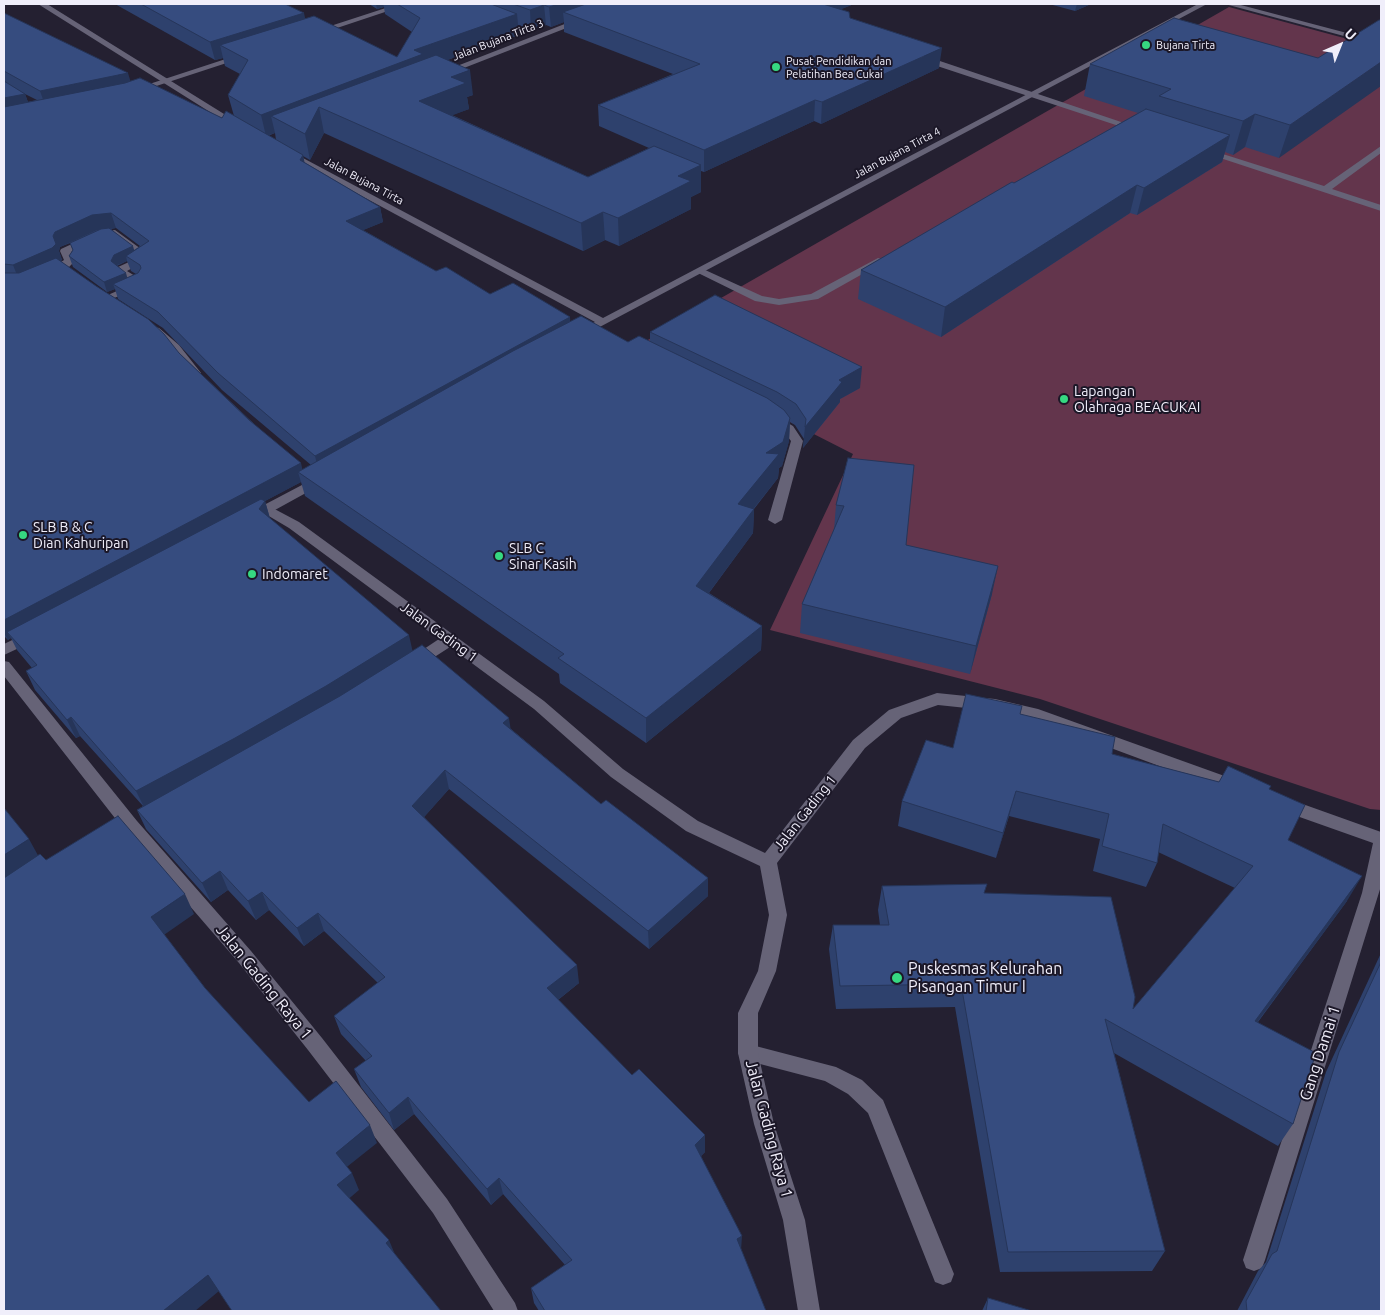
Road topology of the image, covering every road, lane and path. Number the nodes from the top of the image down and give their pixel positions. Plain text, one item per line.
1 (42, 4) edge
2 (405, 4) edge
3 (1203, 4) edge
4 (1229, 4) edge
5 (592, 17) edge
6 (527, 33) edge
7 (311, 34) edge
8 (536, 37) junction
9 (1381, 44) edge
10 (254, 52) edge
11 (916, 56) edge
12 (434, 76) edge
13 (165, 82) junction
14 (126, 93) edge
15 (1030, 95) junction
16 (1122, 124) junction
17 (248, 132) edge
18 (1108, 132) edge
19 (1149, 133) edge
20 (1195, 148) edge
21 (1381, 149) edge
22 (291, 156) edge
23 (1325, 190) junction
24 (1381, 208) edge
25 (892, 253) edge
26 (698, 271) junction
27 (38, 278) edge
28 (121, 308) edge
29 (603, 322) junction
30 (147, 324) edge
31 (591, 329) junction
32 (608, 338) edge
33 (564, 343) edge
34 (205, 383) edge
35 (762, 413) edge
36 (319, 477) edge
37 (267, 509) junction
38 (775, 520) dead end
39 (240, 523) edge
40 (39, 632) edge
41 (450, 640) junction
42 (4, 650) edge
43 (4, 666) edge
44 (402, 670) edge
45 (1251, 792) edge
46 (1270, 799) edge
47 (148, 817) edge
48 (127, 821) junction
49 (107, 826) edge
50 (1381, 839) edge
51 (1381, 845) edge
52 (768, 862) junction
53 (748, 1054) junction
54 (1254, 1260) dead end
55 (942, 1274) dead end
56 (507, 1311) edge
57 (809, 1311) edge

1 - 13 street
2 - 7 street
3 - 15 street, Jalan Bujana Tirta 4
4 - 9 street
5 - 8 street, Jalan Bujana Tirta 3
6 - 8 street
8 - 12 street, Jalan Bujana Tirta 3
10 - 13 street
11 - 15 street
13 - 14 street
13 - 17 street
15 - 16 street
15 - 26 street, Jalan Bujana Tirta 4
16 - 18 street
16 - 19 street
20 - 23 street
21 - 23 street
22 - 29 street, Jalan Bujana Tirta
23 - 24 street
25 - 26 street
26 - 29 street, Jalan Bujana Tirta 4
27 - 28 street
29 - 31 street, Jalan Bujana Tirta 4
30 - 34 street
31 - 32 street
31 - 33 street, Jalan Bujana Tirta 4
35 - 38 street
36 - 37 street
37 - 39 street
37 - 41 street, Jalan Gading 1
40 - 42 street
41 - 44 street
41 - 52 street, Jalan Gading 1
43 - 48 street, Jalan Gading Raya 1
45 - 52 street, Jalan Gading 1
46 - 50 street
47 - 48 street
48 - 49 street
48 - 56 street, Jalan Gading Raya 1
51 - 54 street, Gang Damai 1
52 - 53 street, Jalan Gading Raya 1
53 - 55 street
53 - 57 street, Jalan Gading Raya 1

